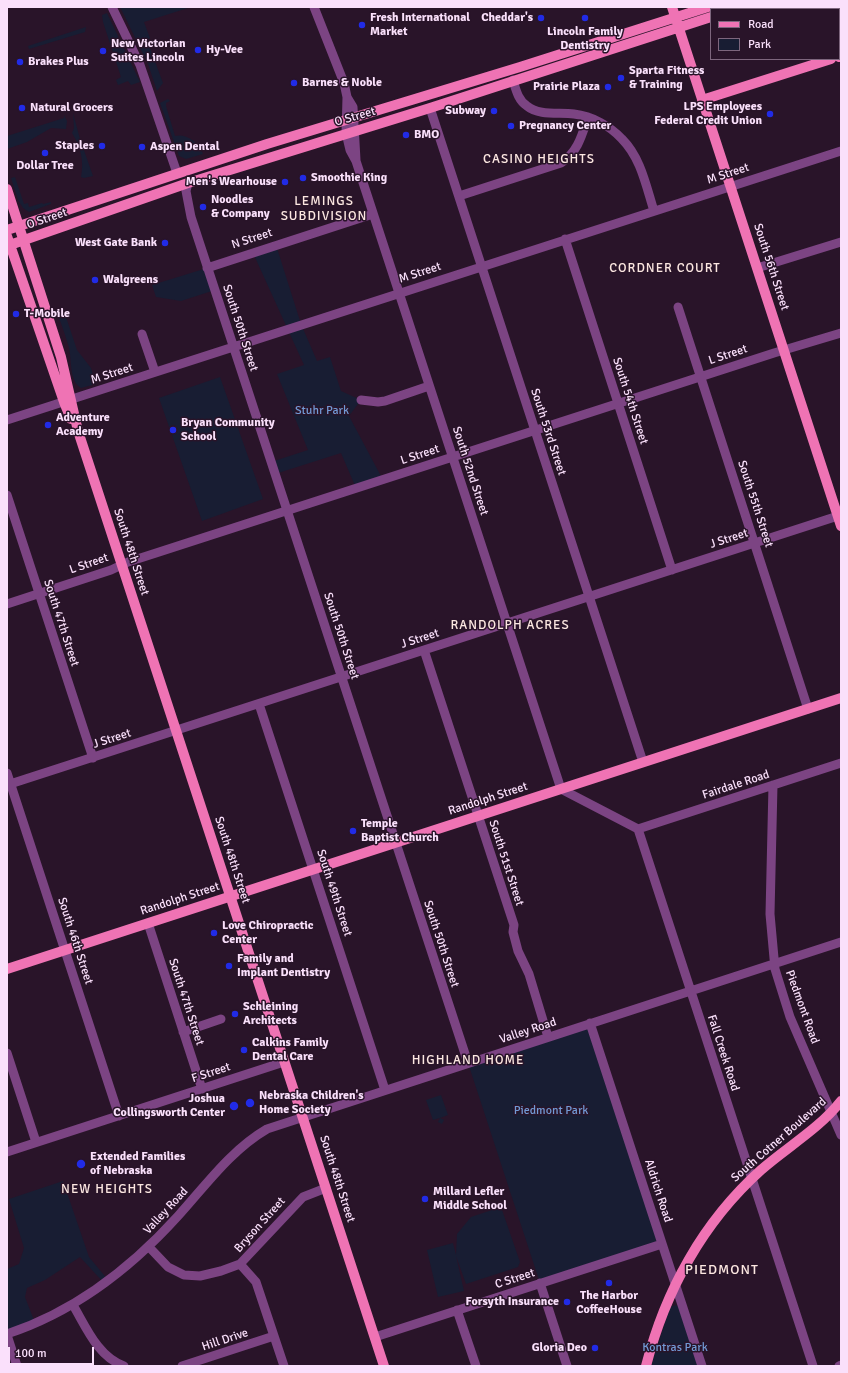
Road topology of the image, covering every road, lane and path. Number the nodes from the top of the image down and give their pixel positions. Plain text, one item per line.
1 (112, 7) edge
2 (314, 7) edge
3 (672, 7) edge
4 (708, 7) edge
5 (710, 17) edge
6 (677, 22) junction
7 (828, 60) edge
8 (513, 80) junction
9 (702, 100) junction
10 (430, 108) junction
11 (588, 117) junction
12 (350, 119) junction
13 (350, 132) junction
14 (841, 151) edge
15 (244, 152) junction
16 (177, 173) junction
17 (183, 185) junction
18 (730, 186) junction
19 (7, 189) edge
20 (459, 196) junction
21 (111, 211) junction
22 (654, 211) junction
23 (373, 214) junction
24 (19, 226) junction
25 (7, 230) edge
26 (565, 239) junction
27 (24, 241) junction
28 (8, 242) edge
29 (841, 242) edge
30 (482, 266) junction
31 (207, 268) junction
32 (757, 268) junction
33 (399, 293) junction
34 (678, 307) dead end
35 (841, 333) edge
36 (142, 334) dead end
37 (233, 347) junction
38 (784, 351) junction
39 (155, 372) junction
40 (700, 377) junction
41 (429, 386) junction
42 (361, 400) dead end
43 (68, 401) junction
44 (618, 404) junction
45 (7, 420) edge
46 (535, 430) junction
47 (453, 457) junction
48 (7, 495) edge
49 (287, 510) junction
50 (840, 519) edge
51 (755, 544) junction
52 (122, 565) junction
53 (672, 570) junction
54 (39, 594) junction
55 (590, 597) junction
56 (7, 604) edge
57 (507, 624) junction
58 (424, 650) junction
59 (342, 677) junction
60 (841, 698) edge
61 (259, 704) junction
62 (808, 709) junction
63 (176, 731) junction
64 (93, 758) junction
65 (643, 762) junction
66 (841, 763) edge
67 (7, 773) edge
68 (9, 785) edge
69 (773, 785) junction
70 (561, 789) junction
71 (478, 816) junction
72 (638, 829) junction
73 (396, 843) junction
74 (313, 870) junction
75 (230, 896) junction
76 (148, 923) junction
77 (841, 942) edge
78 (65, 950) junction
79 (775, 964) junction
80 (7, 969) edge
81 (690, 991) junction
82 (221, 1019) dead end
83 (590, 1023) junction
84 (183, 1032) junction
85 (548, 1037) junction
86 (7, 1053) edge
87 (284, 1062) junction
88 (468, 1063) junction
89 (202, 1089) junction
90 (385, 1090) junction
91 (841, 1101) edge
92 (831, 1113) junction
93 (119, 1116) junction
94 (302, 1117) junction
95 (841, 1135) edge
96 (36, 1142) junction
97 (7, 1152) edge
98 (752, 1179) junction
99 (326, 1188) junction
100 (662, 1244) junction
101 (149, 1247) junction
102 (240, 1264) junction
103 (540, 1283) junction
104 (675, 1284) junction
105 (73, 1305) junction
106 (457, 1310) junction
107 (7, 1334) edge
108 (274, 1336) junction
109 (375, 1337) junction
110 (17, 1366) edge
111 (124, 1366) edge
112 (182, 1366) edge
113 (284, 1366) edge
114 (384, 1366) edge
115 (476, 1366) edge
116 (567, 1366) edge
117 (646, 1366) edge
118 (702, 1366) edge
119 (813, 1366) edge

1 - 16 street
2 - 12 street, South 52nd Street
3 - 6 main road, South 56th Street
4 - 6 main road, O Street
5 - 6 main road, O Street
6 - 8 main road, O Street
6 - 9 main road, South 56th Street
6 - 12 main road, O Street
7 - 9 main road
8 - 10 main road, O Street
8 - 11 street
9 - 18 main road, South 56th Street
10 - 13 main road, O Street
10 - 20 street, South 53rd Street
11 - 20 street
11 - 22 street
12 - 13 street, South 52nd Street
12 - 15 main road, O Street
13 - 17 main road, O Street
13 - 23 street, South 52nd Street
14 - 18 street, M Street
15 - 16 main road, O Street
15 - 17 main road
16 - 21 main road
16 - 24 main road, O Street
17 - 21 main road, O Street
17 - 31 street, South 50th Street
18 - 22 street, M Street
18 - 32 main road, South 56th Street
19 - 24 main road, South 48th Street
20 - 30 street, South 53rd Street
21 - 27 main road, O Street
22 - 26 street, M Street
23 - 31 street, N Street
23 - 33 street, South 52nd Street
24 - 25 main road, O Street
24 - 27 main road, South 48th Street
26 - 30 street, M Street
26 - 44 street, South 54th Street
27 - 28 main road, O Street
27 - 43 main road, South 48th Street
28 - 43 main road, South 48th Street
29 - 32 street
30 - 33 street, M Street
30 - 46 street, South 53rd Street
31 - 37 street, South 50th Street
32 - 38 main road, South 56th Street
33 - 37 street, M Street
33 - 41 street, South 52nd Street
34 - 40 street, South 55th Street
35 - 38 street, L Street
36 - 39 street
37 - 39 street, M Street
37 - 49 street, South 50th Street
38 - 40 street, L Street
38 - 50 main road, South 56th Street
39 - 43 street, M Street
40 - 44 street, L Street
40 - 51 street, South 55th Street
41 - 42 street
41 - 47 street, South 52nd Street
43 - 45 street, M Street
43 - 52 main road, South 48th Street
44 - 46 street, L Street
44 - 53 street, South 54th Street
46 - 47 street, L Street
46 - 55 street, South 53rd Street
47 - 49 street, L Street
47 - 57 street, South 52nd Street
48 - 54 street, South 47th Street
49 - 52 street, L Street
49 - 59 street, South 50th Street
50 - 51 street, J Street
51 - 53 street, J Street
51 - 62 street, South 55th Street
52 - 54 street, L Street
52 - 63 main road, South 48th Street
53 - 55 street, J Street
54 - 56 street, L Street
54 - 64 street, South 47th Street
55 - 57 street, J Street
55 - 65 street, South 53rd Street
57 - 58 street, J Street
57 - 70 street, South 52nd Street
58 - 59 street, J Street
58 - 71 street, South 51st Street
59 - 61 street, J Street
59 - 73 street, South 50th Street
60 - 62 main road, Randolph Street
61 - 63 street, J Street
61 - 74 street, South 49th Street
62 - 65 main road, Randolph Street
63 - 64 street, J Street
63 - 75 main road, South 48th Street
64 - 68 street, J Street
65 - 70 main road, Randolph Street
66 - 69 street, Fairdale Road
67 - 68 street, South 46th Street
68 - 78 street, South 46th Street
69 - 72 street, Fairdale Road
69 - 79 street, Piedmont Road
70 - 71 main road, Randolph Street
70 - 72 street
71 - 73 main road, Randolph Street
71 - 85 street, South 51st Street
72 - 81 street, Fall Creek Road
73 - 74 main road, Randolph Street
73 - 88 street, South 50th Street
74 - 75 main road, Randolph Street
74 - 90 street, South 49th Street
75 - 76 main road, Randolph Street
75 - 87 main road, South 48th Street
76 - 78 main road, Randolph Street
76 - 84 street, South 47th Street
77 - 79 street, Valley Road
78 - 80 main road, Randolph Street
78 - 93 street, South 46th Street
79 - 81 street, Valley Road
79 - 92 street, Piedmont Road
81 - 83 street, Valley Road
81 - 98 street, Fall Creek Road
82 - 84 street
83 - 85 street, Valley Road
83 - 100 street, Aldrich Road
84 - 89 street, South 47th Street
85 - 88 street, Valley Road
86 - 96 street
87 - 89 street, F Street
87 - 94 main road, South 48th Street
88 - 90 street, Valley Road
89 - 93 street, F Street
90 - 94 street, Valley Road
91 - 92 main road, South Cotner Boulevard
92 - 95 street, Piedmont Road
92 - 98 main road, South Cotner Boulevard
93 - 96 street, F Street
94 - 99 main road, South 48th Street
94 - 101 street, Valley Road
96 - 97 street, F Street
98 - 104 main road, South Cotner Boulevard
98 - 119 street, Fall Creek Road
99 - 102 street, Bryson Street
99 - 109 main road, South 48th Street
100 - 103 street, C Street
100 - 104 street, Aldrich Road
101 - 102 street, Bryson Street
101 - 105 street, Valley Road
102 - 108 street
103 - 106 street, C Street
103 - 116 street
104 - 117 main road, South Cotner Boulevard
104 - 118 street, Aldrich Road
105 - 107 street, Valley Road
105 - 111 street
106 - 109 street, C Street
106 - 115 street
107 - 110 street
108 - 112 street, Hill Drive
108 - 113 street
109 - 114 main road, South 48th Street

